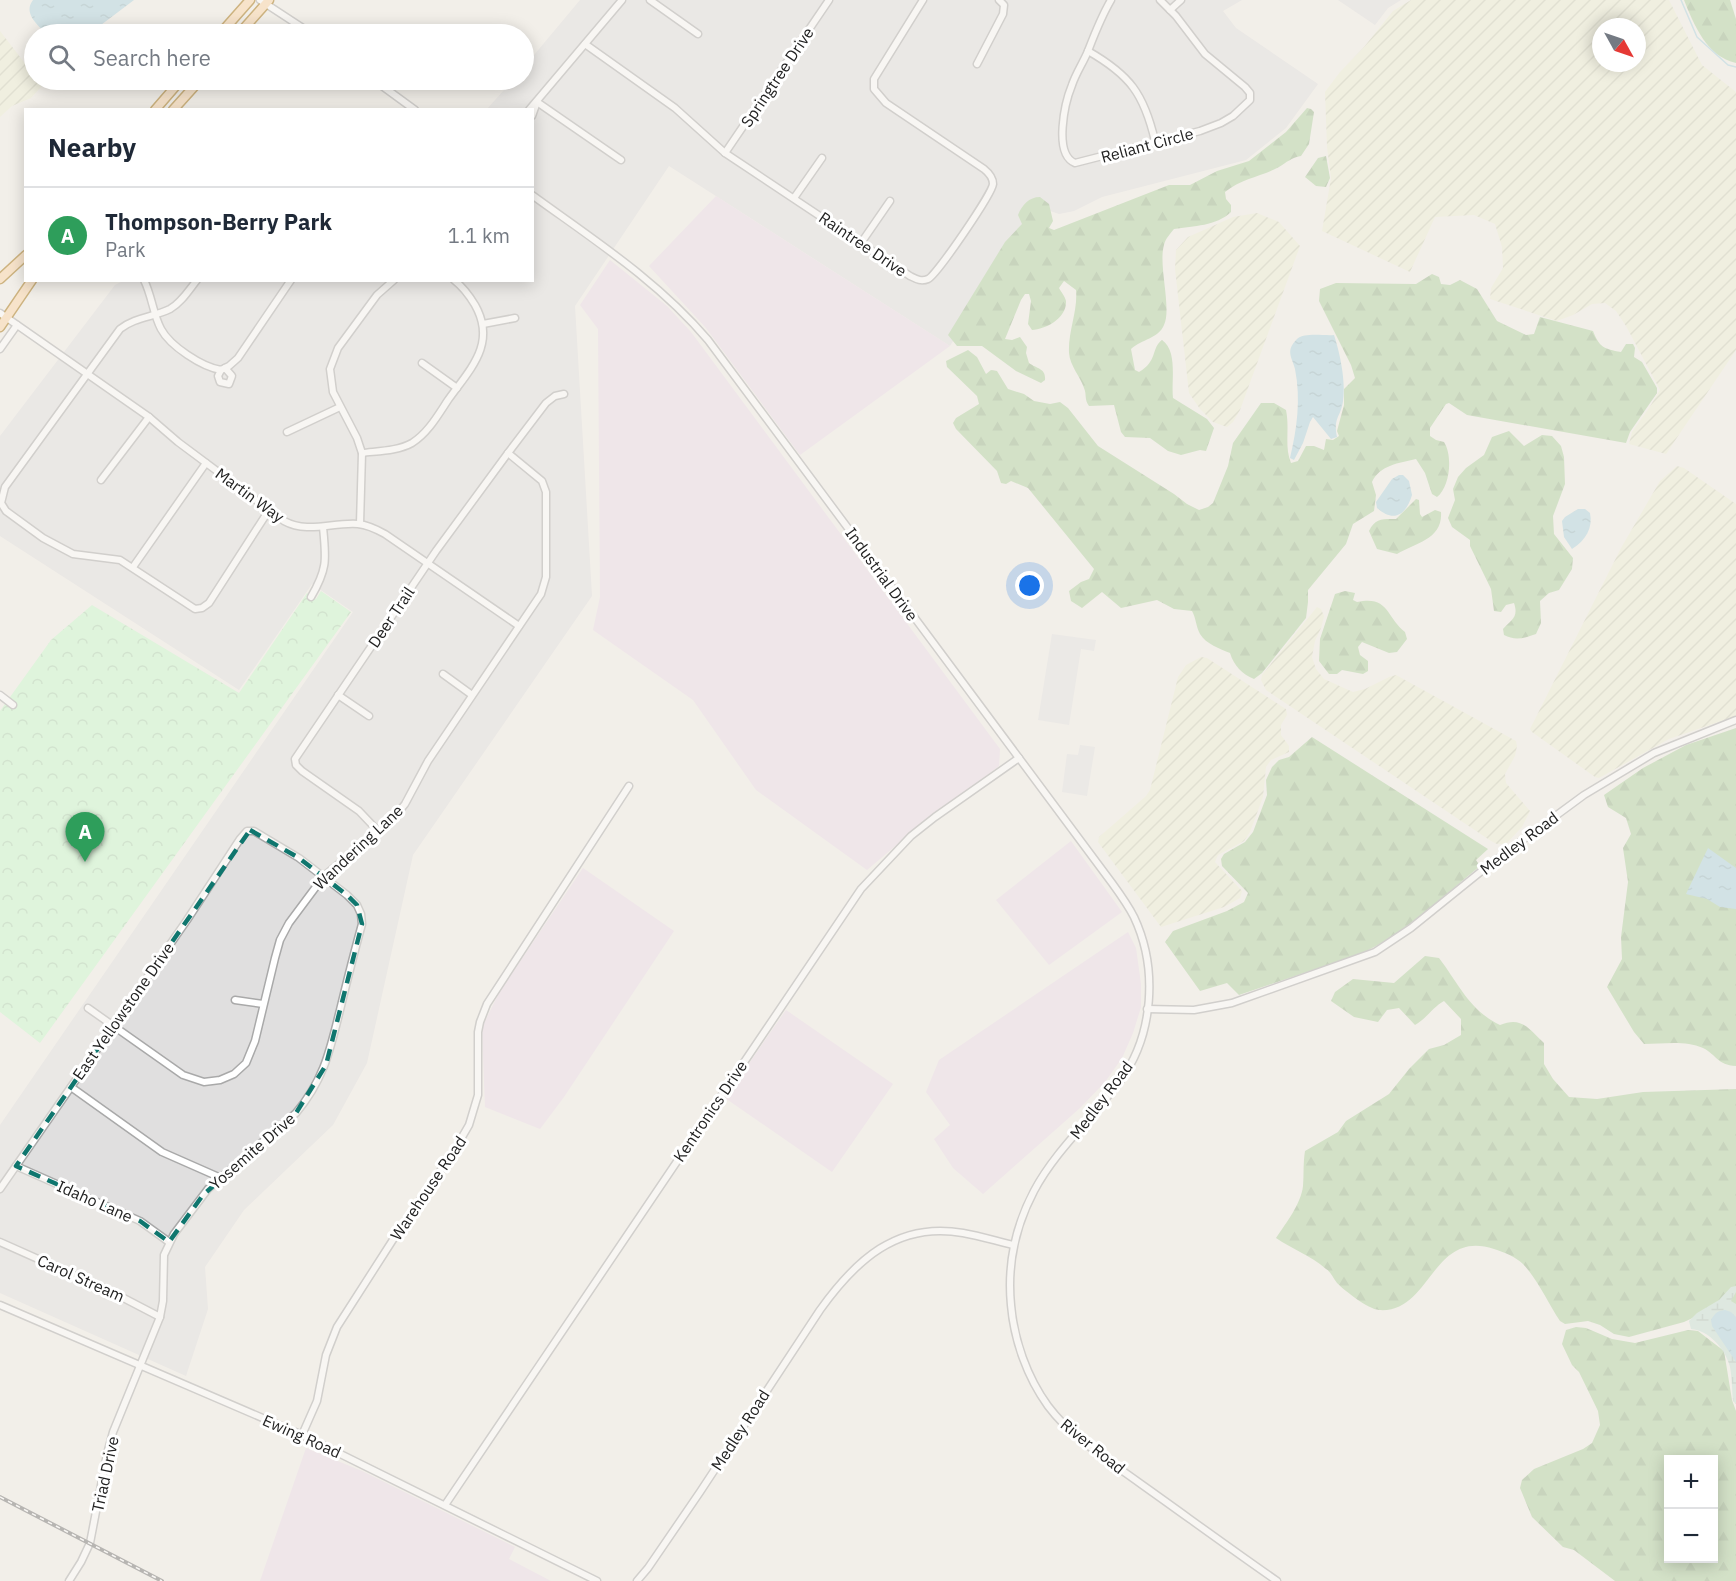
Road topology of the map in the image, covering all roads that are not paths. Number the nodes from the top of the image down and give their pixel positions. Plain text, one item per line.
1 (250, 0) edge
2 (622, 0) edge
3 (650, 0) edge
4 (829, 0) edge
5 (923, 0) edge
6 (999, 0) edge
7 (1111, 0) edge
8 (1181, 0) edge
9 (265, 1) edge
10 (1163, 1) edge
11 (1170, 10) junction
12 (229, 24) edge
13 (247, 24) edge
14 (298, 24) edge
15 (698, 34) dead end
16 (585, 44) junction
17 (1088, 51) junction
18 (977, 64) dead end
19 (172, 90) edge
20 (191, 90) edge
21 (388, 90) edge
22 (537, 102) junction
23 (157, 108) edge
24 (175, 108) edge
25 (413, 108) edge
26 (531, 108) edge
27 (534, 110) edge
28 (1155, 141) junction
29 (726, 153) junction
30 (822, 158) dead end
31 (621, 160) dead end
32 (534, 196) edge
33 (794, 198) junction
34 (890, 201) dead end
35 (861, 243) junction
36 (24, 257) edge
37 (0, 279) edge
38 (30, 282) edge
39 (145, 282) edge
40 (195, 282) edge
41 (290, 282) edge
42 (392, 282) edge
43 (456, 282) edge
44 (156, 314) junction
45 (3, 315) edge
46 (515, 318) dead end
47 (483, 324) junction
48 (17, 325) junction
49 (0, 327) edge
50 (0, 349) edge
51 (422, 363) dead end
52 (88, 374) junction
53 (457, 388) junction
54 (564, 394) dead end
55 (340, 407) junction
56 (148, 417) junction
57 (287, 432) dead end
58 (362, 453) junction
59 (508, 453) junction
60 (206, 463) junction
61 (101, 480) dead end
62 (269, 510) junction
63 (360, 524) junction
64 (323, 527) junction
65 (428, 563) junction
66 (133, 567) junction
67 (311, 597) dead end
68 (519, 626) junction
69 (443, 674) dead end
70 (0, 695) edge
71 (338, 695) junction
72 (472, 695) junction
73 (13, 705) dead end
74 (369, 716) dead end
75 (1736, 720) edge
76 (1019, 758) junction
77 (629, 786) dead end
78 (378, 831) junction
79 (246, 833) joint
80 (324, 876) junction
81 (235, 1000) dead end
82 (263, 1004) junction
83 (88, 1008) dead end
84 (1147, 1009) junction
85 (112, 1026) junction
86 (71, 1087) junction
87 (16, 1166) junction
88 (220, 1178) junction
89 (0, 1189) edge
90 (0, 1242) edge
91 (169, 1242) junction
92 (1013, 1245) junction
93 (0, 1305) edge
94 (160, 1317) junction
95 (140, 1366) junction
96 (302, 1435) junction
97 (445, 1504) junction
98 (69, 1581) edge
99 (597, 1581) edge
100 (637, 1581) edge
101 (1277, 1581) edge

1 - 12 main road
2 - 16 street
3 - 15 street
4 - 29 street, Springtree Drive
5 - 35 street, Raintree Drive
6 - 18 street
7 - 17 street, Reliant Circle
8 - 11 street
9 - 13 main road
9 - 14 street
10 - 11 street, Reliant Circle
11 - 28 street, Reliant Circle
16 - 22 street
16 - 29 street, Raintree Drive
17 - 28 street
17 - 28 street, Reliant Circle
19 - 23 main road
20 - 24 main road
21 - 25 street
22 - 26 street
22 - 27 street
22 - 31 street
29 - 33 street, Raintree Drive
30 - 33 street
32 - 76 street, Industrial Drive
33 - 35 street, Raintree Drive
34 - 35 street
36 - 37 main road
38 - 45 main road
39 - 44 street
40 - 44 street
41 - 44 street
42 - 55 street
43 - 47 street
44 - 52 street
45 - 48 street, Martin Way
45 - 49 main road
46 - 47 street
47 - 53 street
48 - 50 street
48 - 52 street, Martin Way
51 - 53 street
52 - 56 street, Martin Way
52 - 66 street
53 - 58 street
54 - 59 street, Deer Trail
55 - 57 street
55 - 58 street
56 - 60 street, Martin Way
56 - 61 street
58 - 63 street
59 - 65 street, Deer Trail
59 - 68 street, Wandering Lane
60 - 62 street, Martin Way
60 - 66 street
62 - 64 street, Martin Way
62 - 66 street
63 - 64 street, Martin Way
63 - 65 street, Martin Way
64 - 67 street
65 - 68 street, Martin Way
65 - 71 street, Deer Trail
68 - 72 street, Wandering Lane
69 - 72 street
70 - 73 street
71 - 74 street
71 - 78 street, Deer Trail
72 - 78 street, Wandering Lane
75 - 84 street, Medley Road
76 - 84 street, Industrial Drive
76 - 97 street, Kentronics Drive
77 - 96 street, Warehouse Road
78 - 80 street, Wandering Lane
79 - 80 street, Yosemite Drive
79 - 85 street, East Yellowstone Drive
80 - 82 street, Wandering Lane
80 - 88 street, Yosemite Drive
81 - 82 street
82 - 85 street, Wandering Lane
83 - 85 street, Wandering Lane
84 - 92 street, Medley Road
85 - 86 street, East Yellowstone Drive
86 - 87 street, East Yellowstone Drive
86 - 88 street
87 - 89 street, East Yellowstone Drive
87 - 91 street, Idaho Lane
88 - 91 street, Yosemite Drive
90 - 94 street, Carol Stream
91 - 94 street, Yosemite Drive
92 - 100 street, Medley Road
92 - 101 street, River Road
93 - 95 street, Ewing Road
94 - 95 street, Yosemite Drive
95 - 96 street, Ewing Road
95 - 98 street, Triad Drive
96 - 97 street, Ewing Road
97 - 99 street, Ewing Road

